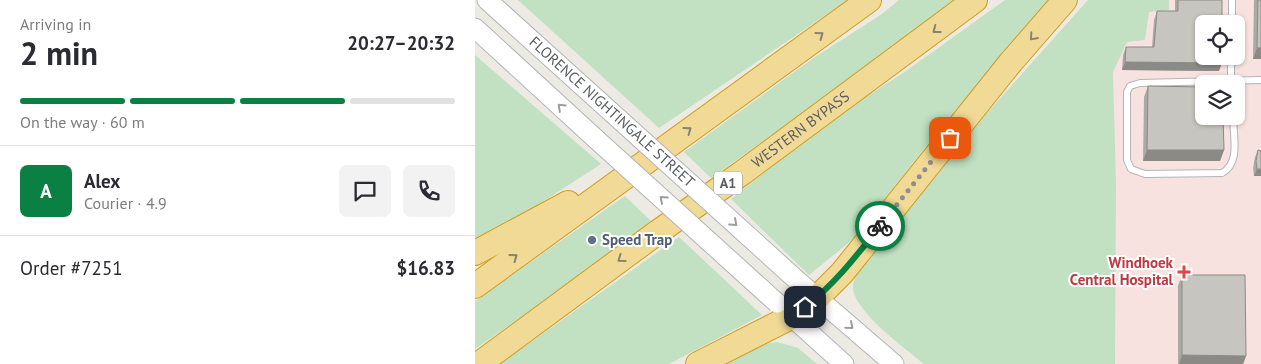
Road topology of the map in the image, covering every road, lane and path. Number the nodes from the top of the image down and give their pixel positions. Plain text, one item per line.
1 (487, 0) edge
2 (869, 0) edge
3 (975, 0) edge
4 (1065, 0) edge
5 (1232, 0) edge
6 (1232, 15) edge
7 (475, 28) edge
8 (1261, 80) edge
9 (1245, 81) edge
10 (1195, 82) edge
11 (1233, 125) edge
12 (646, 160) junction
13 (475, 253) edge
14 (475, 286) edge
15 (808, 290) junction
16 (785, 310) junction
17 (479, 364) edge
18 (698, 364) edge
19 (844, 364) edge
20 (894, 364) edge

1 -> 15 main road, FLORENCE NIGHTINGALE STREET, bridge
12 -> 2 highway
3 -> 17 highway, WESTERN BYPASS / A1
4 -> 15 highway
5 - 6 lane
16 -> 7 main road, FLORENCE NIGHTINGALE STREET, bridge
8 - 9 lane
10 - 11 lane
12 - 13 highway
14 -> 12 highway
15 - 16 highway
15 -> 20 main road, FLORENCE NIGHTINGALE STREET
16 - 18 highway
16 - 19 main road, FLORENCE NIGHTINGALE STREET

